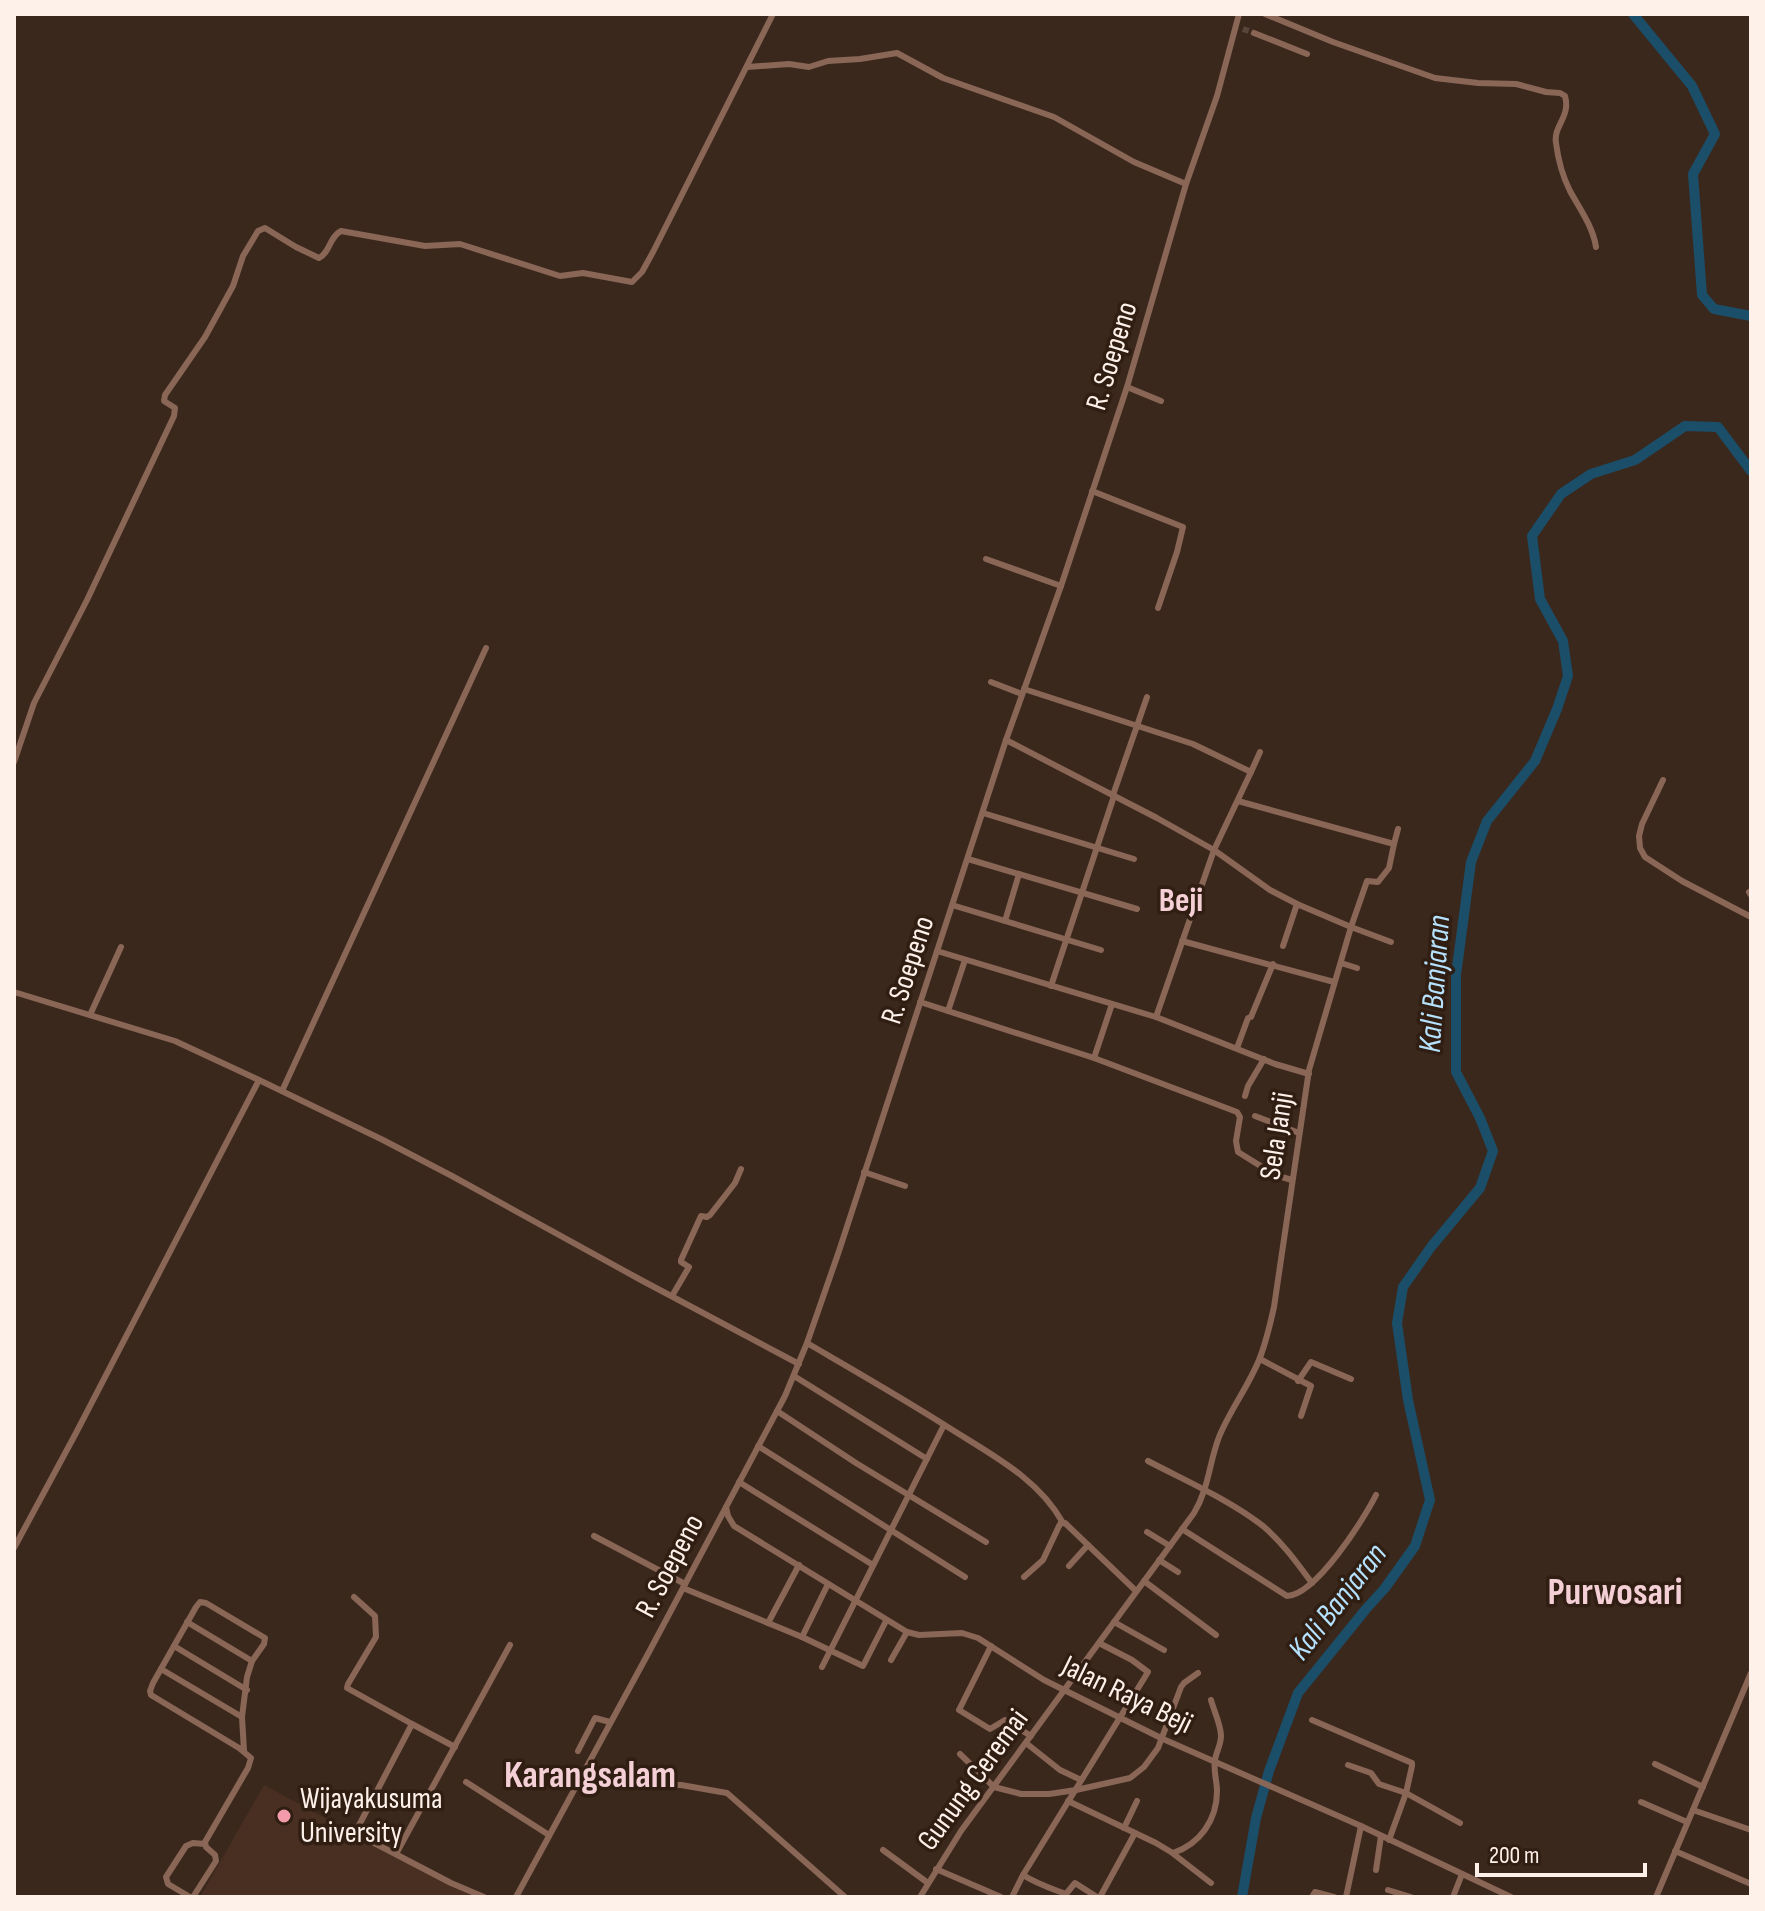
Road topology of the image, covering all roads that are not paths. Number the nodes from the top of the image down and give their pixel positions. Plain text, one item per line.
1 (773, 14) edge
2 (1239, 14) edge
3 (1265, 14) edge
4 (1281, 17) edge
5 (1254, 33) tunnel mouth
6 (1307, 54) dead end
7 (747, 67) junction
8 (1186, 184) junction
9 (1596, 247) dead end
10 (1127, 387) junction
11 (1161, 401) dead end
12 (1092, 491) junction
13 (986, 559) dead end
14 (1061, 586) junction
15 (1158, 608) dead end
16 (486, 648) dead end
17 (991, 682) dead end
18 (1023, 692) junction
19 (1147, 697) dead end
20 (1137, 727) junction
21 (1006, 740) junction
22 (1260, 752) dead end
23 (14, 762) edge
24 (1251, 772) junction
25 (1663, 780) dead end
26 (1113, 796) junction
27 (1238, 801) junction
28 (983, 813) junction
29 (1398, 829) dead end
30 (1394, 844) junction
31 (1097, 848) junction
32 (1214, 850) junction
33 (968, 859) junction
34 (1134, 859) dead end
35 (1019, 874) junction
36 (1081, 894) junction
37 (1297, 904) junction
38 (952, 905) junction
39 (1137, 909) dead end
40 (1751, 916) edge
41 (1005, 921) junction
42 (1351, 927) junction
43 (1067, 939) junction
44 (1182, 941) junction
45 (1391, 942) dead end
46 (1283, 946) dead end
47 (121, 947) dead end
48 (1101, 950) dead end
49 (937, 951) junction
50 (965, 960) junction
51 (1341, 963) junction
52 (1273, 964) junction
53 (1357, 968) dead end
54 (1334, 982) junction
55 (1051, 986) junction
56 (14, 992) edge
57 (920, 1002) junction
58 (1112, 1004) junction
59 (948, 1011) junction
60 (90, 1015) junction
61 (1156, 1017) junction
62 (1237, 1048) junction
63 (1094, 1058) junction
64 (1264, 1059) junction
65 (1309, 1074) junction
66 (259, 1080) junction
67 (282, 1091) junction
68 (1245, 1096) dead end
69 (1255, 1116) dead end
70 (1299, 1133) junction
71 (741, 1169) dead end
72 (864, 1172) junction
73 (1292, 1180) junction
74 (905, 1186) dead end
75 (672, 1296) junction
76 (807, 1343) junction
77 (1260, 1359) junction
78 (799, 1364) junction
79 (794, 1376) junction
80 (1351, 1379) dead end
81 (1298, 1381) junction
82 (777, 1411) junction
83 (1301, 1416) dead end
84 (944, 1425) junction
85 (758, 1446) junction
86 (927, 1459) junction
87 (1148, 1461) dead end
88 (739, 1482) junction
89 (1205, 1491) junction
90 (909, 1494) junction
91 (1376, 1495) dead end
92 (726, 1507) junction
93 (1063, 1523) junction
94 (728, 1527) junction
95 (891, 1529) junction
96 (1182, 1529) junction
97 (713, 1532) junction
98 (1147, 1532) dead end
99 (594, 1536) dead end
100 (986, 1542) dead end
101 (1088, 1545) junction
102 (1170, 1546) junction
103 (14, 1548) edge
104 (1159, 1560) junction
105 (799, 1565) junction
106 (873, 1565) junction
107 (1069, 1566) dead end
108 (1178, 1572) dead end
109 (965, 1577) dead end
110 (1024, 1577) dead end
111 (1144, 1581) junction
112 (1312, 1583) junction
113 (828, 1584) junction
114 (684, 1586) junction
115 (1136, 1591) junction
116 (354, 1597) dead end
117 (856, 1602) junction
118 (886, 1621) junction
119 (187, 1622) junction
120 (1114, 1622) junction
121 (768, 1623) junction
122 (907, 1632) junction
123 (1216, 1635) dead end
124 (802, 1637) junction
125 (1099, 1643) junction
126 (510, 1645) dead end
127 (174, 1646) junction
128 (991, 1646) junction
129 (832, 1650) junction
130 (1164, 1650) dead end
131 (891, 1660) dead end
132 (252, 1661) junction
133 (822, 1667) dead end
134 (161, 1669) junction
135 (1198, 1673) dead end
136 (1751, 1673) edge
137 (247, 1690) junction
138 (1065, 1690) junction
139 (1211, 1700) dead end
140 (242, 1717) junction
141 (1121, 1718) junction
142 (1312, 1720) dead end
143 (610, 1722) junction
144 (412, 1724) junction
145 (1031, 1736) junction
146 (1163, 1739) junction
147 (1026, 1743) junction
148 (455, 1747) junction
149 (244, 1751) junction
150 (578, 1751) dead end
151 (960, 1754) dead end
152 (1214, 1761) junction
153 (1655, 1764) dead end
154 (1348, 1765) dead end
155 (466, 1782) dead end
156 (663, 1782) dead end
157 (1078, 1786) junction
158 (994, 1787) junction
159 (1703, 1787) junction
160 (1406, 1793) junction
161 (1068, 1801) junction
162 (1137, 1801) dead end
163 (1641, 1802) dead end
164 (1693, 1810) junction
165 (1687, 1822) junction
166 (1460, 1823) dead end
167 (1361, 1826) junction
168 (1124, 1828) junction
169 (1751, 1830) edge
170 (1135, 1833) junction
171 (549, 1835) junction
172 (1381, 1836) junction
173 (1389, 1840) junction
174 (205, 1844) junction
175 (883, 1850) dead end
176 (1675, 1851) junction
177 (1173, 1853) junction
178 (396, 1854) junction
179 (936, 1869) junction
180 (1376, 1870) dead end
181 (1462, 1874) junction
182 (1023, 1875) junction
183 (928, 1883) junction
184 (1211, 1883) dead end
185 (1751, 1884) edge
186 (1388, 1890) dead end
187 (192, 1897) edge
188 (484, 1897) edge
189 (516, 1897) edge
190 (845, 1897) edge
191 (920, 1897) edge
192 (1001, 1897) edge
193 (1012, 1897) edge
194 (1099, 1897) edge
195 (1312, 1897) edge
196 (1334, 1897) edge
197 (1346, 1897) edge
198 (1411, 1897) edge
199 (1453, 1897) edge
200 (1511, 1897) edge
201 (1656, 1897) edge

1 - 7 street
2 - 8 street, R. Soepeno
3 - 4 street
4 - 9 street
5 - 6 street
7 - 8 street
7 - 23 street
8 - 10 street, R. Soepeno
10 - 11 street
10 - 12 street, R. Soepeno
12 - 14 street, R. Soepeno
12 - 15 street
13 - 14 street
14 - 18 street, R. Soepeno
16 - 67 street
17 - 18 street
18 - 20 street
18 - 21 street, R. Soepeno
19 - 20 street
20 - 24 street
20 - 26 street
21 - 26 street
21 - 28 street, R. Soepeno
22 - 24 street
24 - 27 street
25 - 40 street
26 - 31 street
26 - 32 street
27 - 30 street
27 - 32 street
28 - 31 street
28 - 33 street, R. Soepeno
29 - 30 street
30 - 42 street, Sela Janji
31 - 34 street
31 - 36 street
32 - 37 street
32 - 44 street
33 - 35 street
33 - 38 street, R. Soepeno
35 - 36 street
35 - 41 street
36 - 39 street
36 - 43 street
37 - 42 street
37 - 46 street
38 - 41 street
38 - 49 street, R. Soepeno
41 - 43 street
42 - 45 street
42 - 51 street, Sela Janji
43 - 48 street
43 - 55 street
44 - 52 street
44 - 61 street
47 - 60 street
49 - 50 street
49 - 57 street, R. Soepeno
50 - 55 street
50 - 59 street
51 - 53 street
51 - 54 street, Sela Janji
52 - 54 street
52 - 62 street
54 - 65 street, Sela Janji
55 - 58 street
56 - 60 street
57 - 59 street
57 - 72 street, R. Soepeno
58 - 61 street
58 - 63 street
59 - 63 street
60 - 66 street
61 - 62 street
62 - 64 street
63 - 73 street
64 - 65 street
64 - 68 street
65 - 70 street, Sela Janji
66 - 67 street
66 - 103 street
67 - 75 street
69 - 70 street
70 - 73 street, Sela Janji
71 - 75 street
72 - 74 street
72 - 76 street, R. Soepeno
73 - 77 street, Sela Janji
75 - 78 street
76 - 78 street, R. Soepeno
76 - 84 street
77 - 81 street
77 - 89 street, Sela Janji
78 - 79 street, R. Soepeno
79 - 82 street, R. Soepeno
79 - 86 street
80 - 81 street
81 - 83 street
82 - 85 street, R. Soepeno
82 - 90 street
84 - 86 street
84 - 93 street
85 - 88 street, R. Soepeno
85 - 95 street
86 - 90 street
87 - 89 street
88 - 92 street, R. Soepeno
88 - 106 street
89 - 96 street, Sela Janji
89 - 112 street
90 - 95 street
90 - 100 street
91 - 112 street
92 - 94 street
92 - 97 street, R. Soepeno
93 - 101 street
93 - 110 street
94 - 97 street
94 - 105 street, Jalan Raya Beji
95 - 106 street
95 - 109 street
96 - 102 street, Sela Janji
96 - 112 street
97 - 114 street, R. Soepeno
98 - 102 street
99 - 114 street
101 - 107 street
101 - 115 street
102 - 104 street, Sela Janji
104 - 108 street
104 - 111 street, Sela Janji
105 - 113 street, Jalan Raya Beji
105 - 121 street
106 - 117 street
111 - 115 street, Sela Janji
111 - 123 street
113 - 117 street, Jalan Raya Beji
113 - 124 street
114 - 121 street
114 - 143 street, R. Soepeno
115 - 120 street, Sela Janji
116 - 144 street
117 - 118 street, Jalan Raya Beji
117 - 129 street
118 - 122 street, Jalan Raya Beji
118 - 129 street
119 - 127 street
119 - 132 street
119 - 132 street
120 - 125 street, Sela Janji
120 - 130 street
121 - 124 street
122 - 128 street, Jalan Raya Beji
122 - 131 street
124 - 129 street
125 - 138 street, Sela Janji
125 - 141 street
126 - 148 street
127 - 134 street
127 - 137 street
128 - 138 street, Jalan Raya Beji
128 - 145 street
129 - 133 street
132 - 137 street
134 - 140 street
134 - 149 street
135 - 146 street
136 - 159 street
137 - 140 street
138 - 141 street, Jalan Raya Beji
138 - 145 street, Gunung Ceremai
139 - 152 street
140 - 149 street
141 - 146 street, Jalan Raya Beji
141 - 157 street
142 - 160 street
143 - 150 street
143 - 171 street, R. Soepeno
144 - 148 street
144 - 178 street
145 - 147 street, Gunung Ceremai
146 - 152 street, Jalan Raya Beji
146 - 157 street
147 - 157 street
147 - 158 street, Gunung Ceremai
148 - 178 street
149 - 174 street
151 - 158 street
152 - 167 street, Jalan Raya Beji
152 - 177 street
153 - 159 street
154 - 160 street
155 - 171 street
156 - 190 street
157 - 158 street
157 - 161 street
158 - 179 street, Gunung Ceremai
159 - 164 street
160 - 166 street
160 - 173 street
161 - 168 street
161 - 182 street
162 - 168 street
163 - 165 street
164 - 165 street
164 - 169 street
165 - 176 street
167 - 172 street, Jalan Raya Beji
167 - 197 street
168 - 170 street
170 - 177 street
170 - 194 street
171 - 189 street, R. Soepeno
172 - 173 street, Jalan Raya Beji
172 - 180 street
173 - 181 street, Jalan Raya Beji
174 - 187 street
174 - 187 street
175 - 183 street
176 - 185 street
176 - 201 street
177 - 184 street
178 - 188 street
179 - 183 street, Gunung Ceremai
179 - 192 street
181 - 199 street
181 - 200 street, Jalan Raya Beji
182 - 193 street
182 - 194 street
183 - 191 street, Gunung Ceremai
186 - 198 street
195 - 196 street

